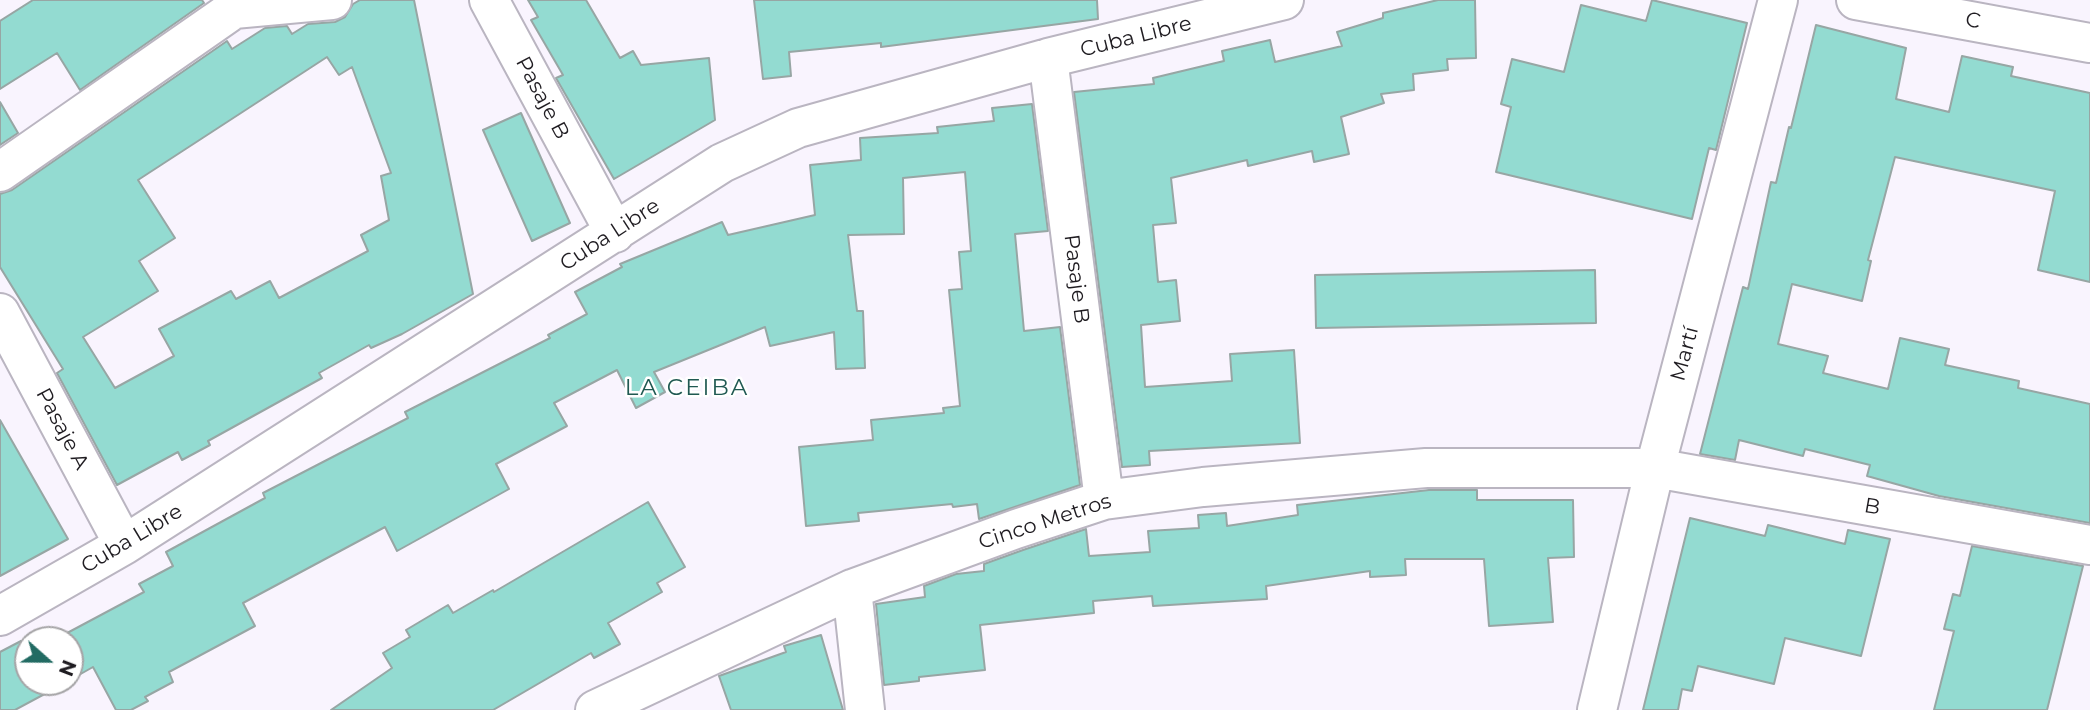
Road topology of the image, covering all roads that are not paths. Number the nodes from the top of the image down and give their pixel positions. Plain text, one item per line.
1 (332, 0) edge
2 (489, 0) edge
3 (1284, 0) edge
4 (1778, 0) edge
5 (1856, 0) edge
6 (2090, 43) edge
7 (1048, 58) junction
8 (0, 172) edge
9 (615, 233) junction
10 (0, 313) edge
11 (1655, 468) junction
12 (1104, 500) junction
13 (124, 545) junction
14 (2090, 545) edge
15 (852, 589) junction
16 (0, 616) edge
17 (595, 710) edge
18 (865, 710) edge
19 (1597, 710) edge

1 - 8 street
2 - 9 street, Pasaje B
3 - 7 street, Cuba Libre
4 - 11 street, Martí
5 - 6 street, C
7 - 9 street, Cuba Libre
7 - 12 street, Pasaje B
9 - 13 street, Cuba Libre
10 - 13 street, Pasaje A
11 - 12 street, Cinco Metros
11 - 14 street, B
11 - 19 street, Martí
12 - 15 street, Cinco Metros
13 - 16 street, Cuba Libre
15 - 17 street, Cinco Metros
15 - 18 street

